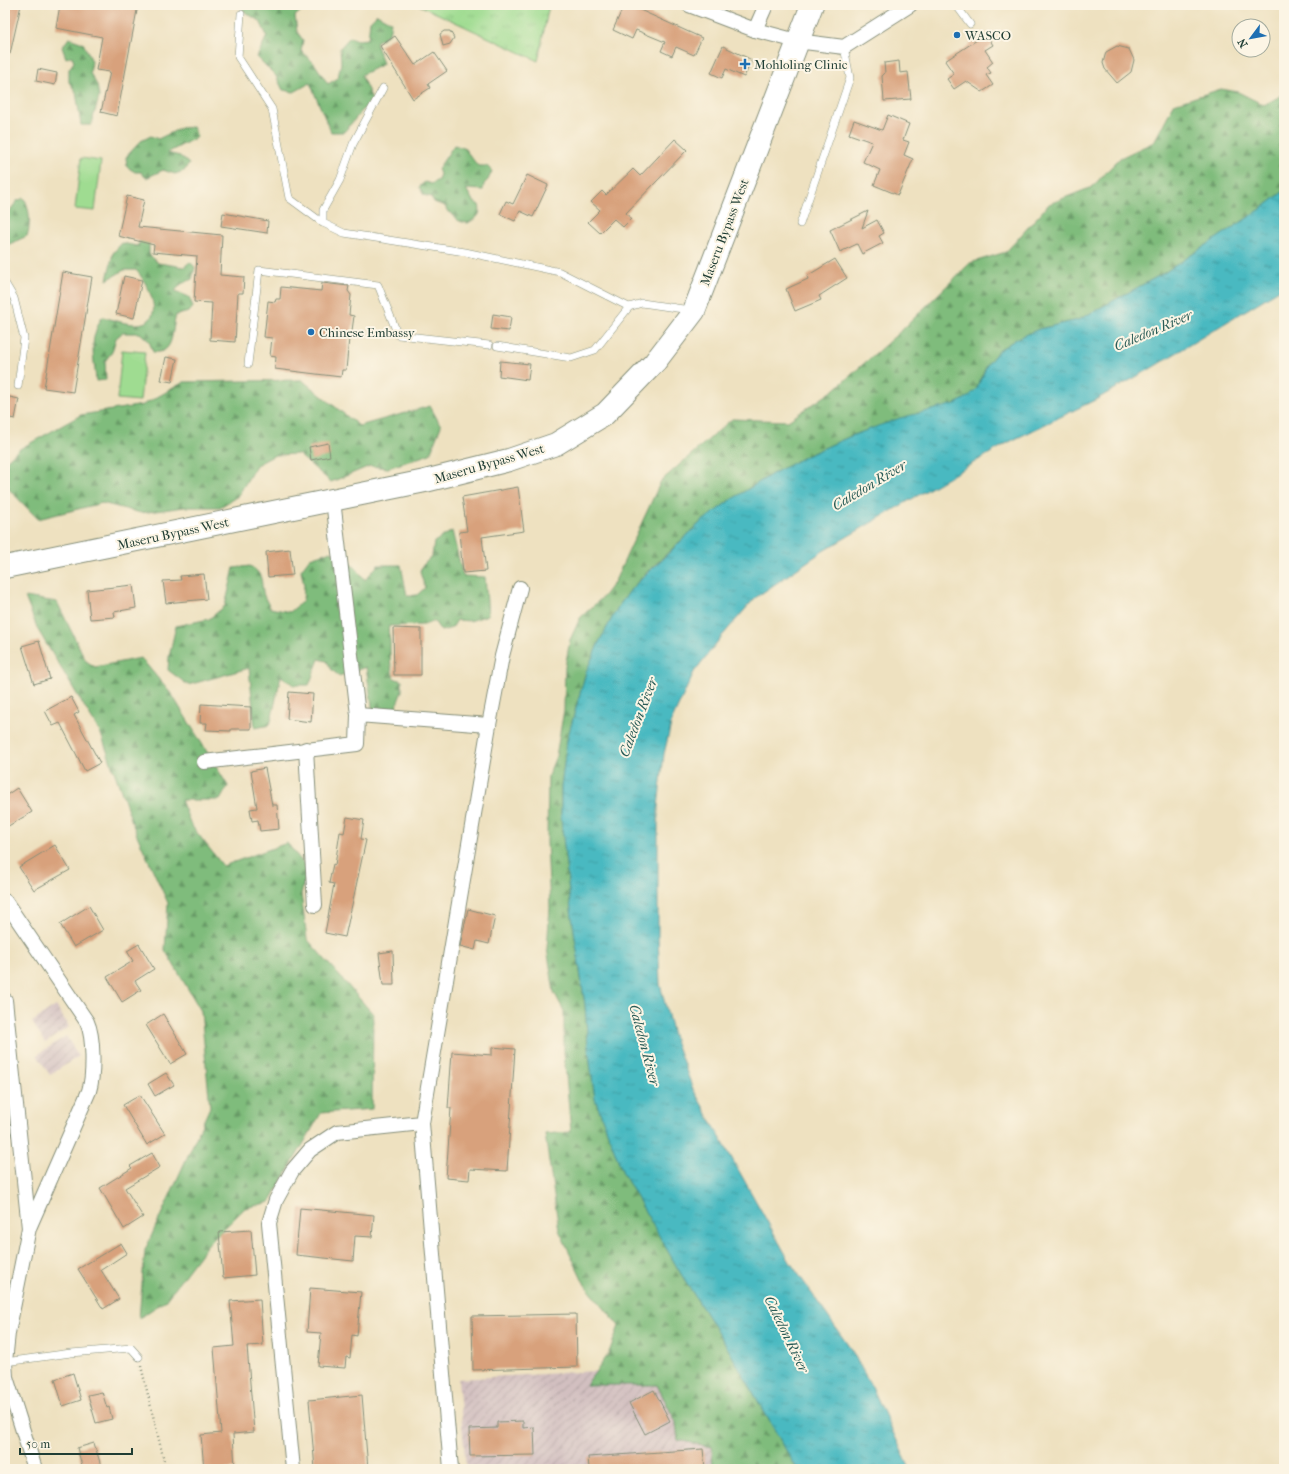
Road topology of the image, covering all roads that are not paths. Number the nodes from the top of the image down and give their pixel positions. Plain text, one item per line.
1 (689, 5) edge
2 (766, 5) edge
3 (812, 5) edge
4 (910, 5) edge
5 (956, 5) edge
6 (241, 14) dead end
7 (970, 24) dead end
8 (755, 30) junction
9 (797, 41) junction
10 (844, 47) junction
11 (383, 88) dead end
12 (323, 223) junction
13 (800, 224) dead end
14 (5, 283) edge
15 (629, 307) junction
16 (694, 311) junction
17 (489, 345) dead end
18 (498, 346) dead end
19 (248, 364) dead end
20 (18, 386) dead end
21 (333, 500) junction
22 (5, 567) edge
23 (520, 588) dead end
24 (358, 716) junction
25 (489, 725) junction
26 (306, 749) junction
27 (204, 762) dead end
28 (5, 901) edge
29 (315, 905) dead end
30 (5, 1000) edge
31 (422, 1123) junction
32 (29, 1228) junction
33 (139, 1357) road end
34 (5, 1362) edge
35 (35, 1469) edge
36 (293, 1469) edge
37 (451, 1469) edge

1 - 8 street
2 - 8 street
3 - 9 main road, Maseru Bypass West
4 - 10 street
5 - 7 lane
6 - 12 lane
8 - 9 street
9 - 10 street
9 - 16 main road, Maseru Bypass West
10 - 13 lane
11 - 12 lane
12 - 15 lane
14 - 20 lane
15 - 16 lane
15 - 18 lane
16 - 21 main road, Maseru Bypass West
17 - 19 lane
21 - 22 main road, Maseru Bypass West
21 - 24 street
23 - 25 street
24 - 25 street
24 - 26 street
25 - 31 street
26 - 27 street
26 - 29 street
28 - 32 street
30 - 32 street
31 - 36 street
31 - 37 street
32 - 34 street
33 - 34 lane
34 - 35 street

